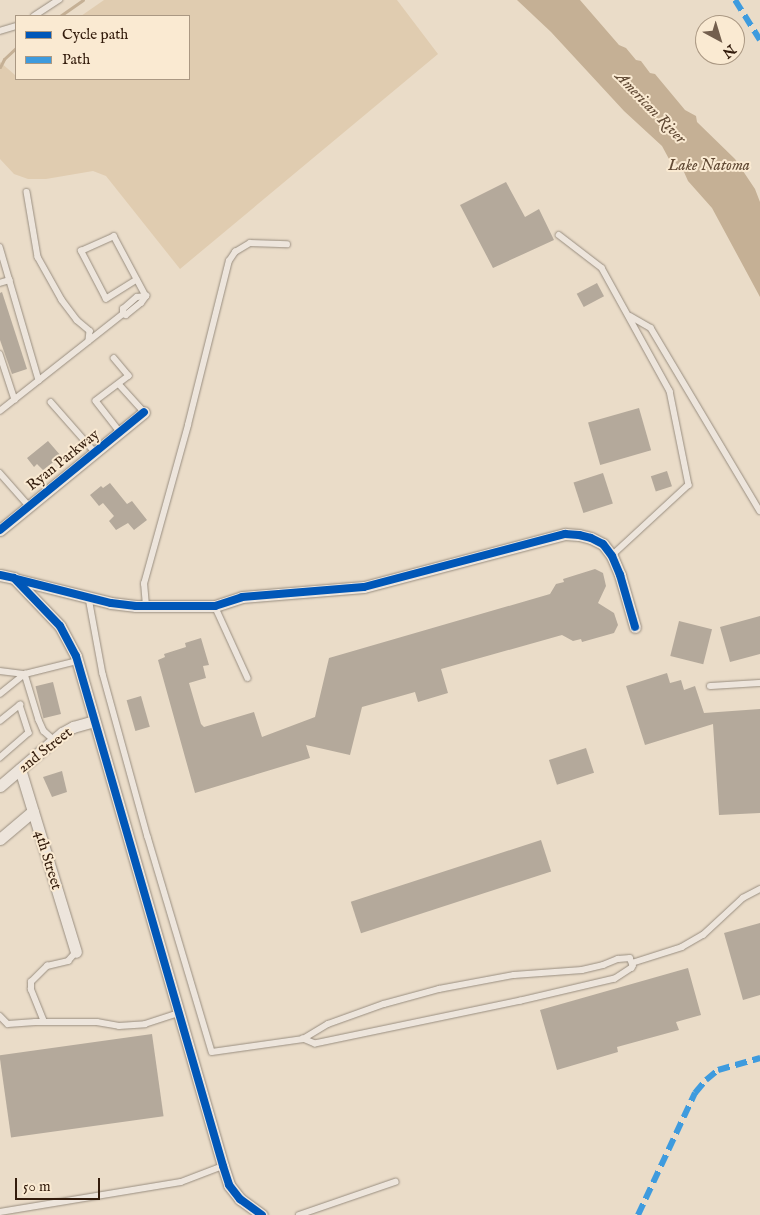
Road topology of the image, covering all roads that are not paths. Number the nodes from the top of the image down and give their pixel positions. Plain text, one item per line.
1 (59, 0) edge
2 (36, 15) edge
3 (15, 26) edge
4 (0, 31) edge
5 (27, 192) dead end
6 (559, 235) dead end
7 (287, 244) dead end
8 (0, 247) edge
9 (2, 260) edge
10 (10, 280) junction
11 (137, 280) junction
12 (0, 283) edge
13 (630, 316) junction
14 (89, 341) junction
15 (0, 354) edge
16 (114, 358) dead end
17 (39, 380) junction
18 (119, 384) junction
19 (15, 400) junction
20 (52, 402) dead end
21 (0, 411) edge
22 (144, 412) joint
23 (120, 432) junction
24 (95, 452) junction
25 (0, 473) edge
26 (29, 506) junction
27 (760, 511) edge
28 (0, 530) edge
29 (612, 556) junction
30 (0, 575) edge
31 (14, 578) junction
32 (88, 598) junction
33 (146, 606) junction
34 (215, 606) junction
35 (635, 627) dead end
36 (77, 660) junction
37 (0, 671) edge
38 (25, 674) junction
39 (248, 678) dead end
40 (760, 683) edge
41 (710, 686) dead end
42 (0, 694) edge
43 (0, 720) edge
44 (94, 721) junction
45 (54, 740) junction
46 (0, 758) edge
47 (20, 768) junction
48 (0, 786) edge
49 (33, 811) junction
50 (0, 839) edge
51 (760, 889) edge
52 (76, 952) joint
53 (632, 963) junction
54 (178, 1013) junction
55 (0, 1016) edge
56 (44, 1022) junction
57 (304, 1038) junction
58 (222, 1166) junction
59 (395, 1182) dead end
60 (0, 1212) edge
61 (262, 1215) edge
62 (299, 1215) edge

1 - 2 lane
3 - 4 lane
5 - 14 lane
6 - 13 lane
7 - 33 lane
8 - 9 lane
9 - 10 lane
10 - 12 lane
10 - 17 lane
11 - 11 lane
11 - 14 lane
13 - 27 lane
13 - 29 lane
14 - 17 lane
15 - 19 lane
16 - 18 lane
17 - 19 lane
18 - 22 lane
18 - 23 lane
19 - 21 lane
20 - 24 lane
22 - 23 street, Ryan Parkway
23 - 24 street, Ryan Parkway
24 - 26 street, Ryan Parkway
25 - 26 lane
26 - 28 street, Ryan Parkway
29 - 34 street
29 - 35 street
30 - 31 street
31 - 32 street
31 - 36 street
32 - 33 street
32 - 57 lane
33 - 34 street
34 - 39 lane
36 - 38 lane
36 - 44 street
37 - 38 lane
38 - 42 lane
38 - 45 lane
40 - 41 lane
43 - 46 lane
44 - 45 street, 2nd Street
44 - 54 street
45 - 47 street, 2nd Street
47 - 48 street, 2nd Street
47 - 49 street, 4th Street
49 - 50 street
49 - 52 street, 4th Street
51 - 53 lane
52 - 56 lane
53 - 57 lane
53 - 57 lane
54 - 56 lane
54 - 58 street
55 - 56 lane
58 - 60 lane
58 - 61 street
59 - 62 lane

